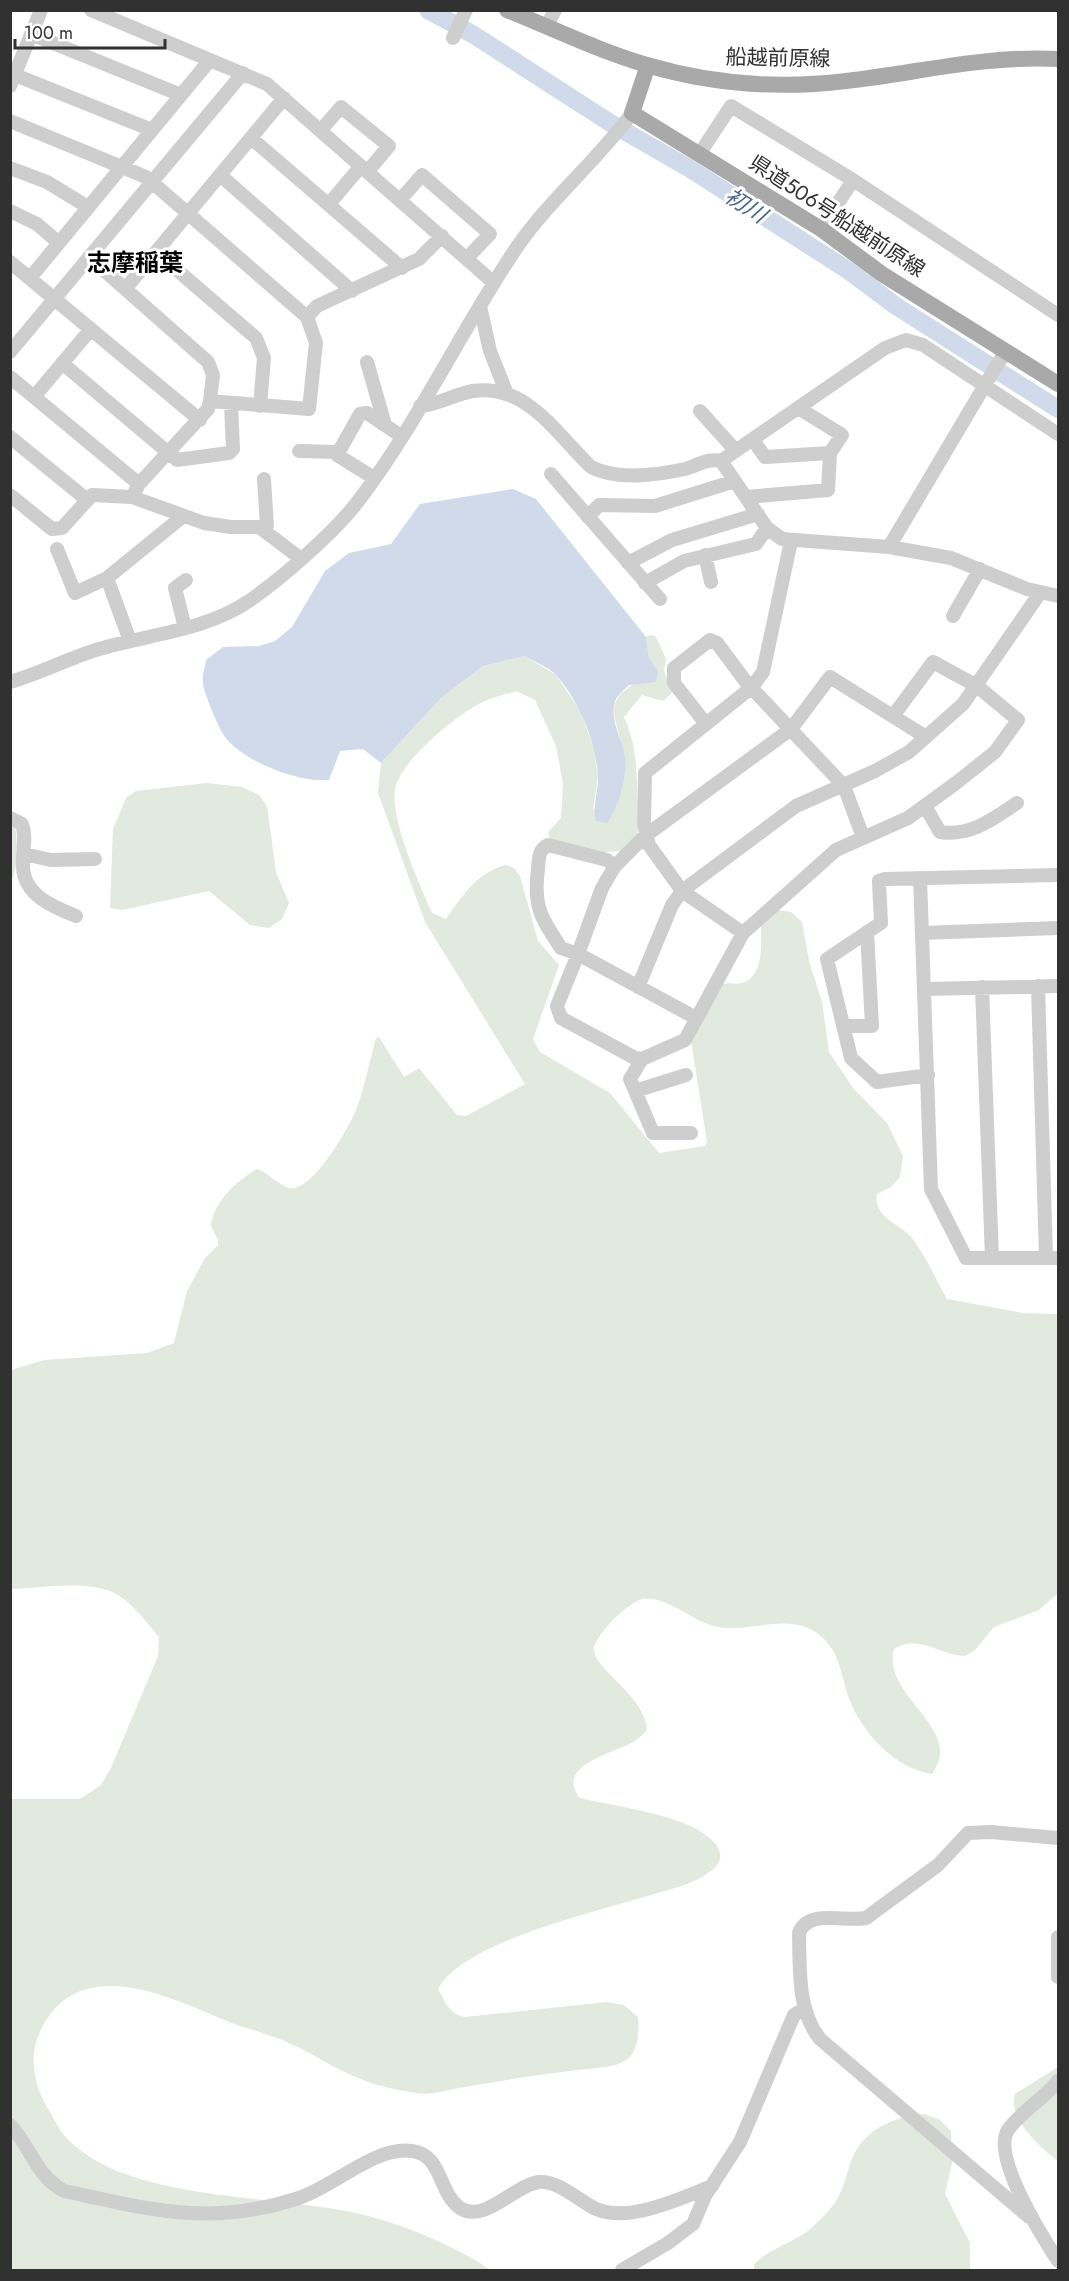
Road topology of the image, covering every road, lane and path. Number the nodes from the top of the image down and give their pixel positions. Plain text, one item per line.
1 (41, 10) edge
2 (92, 10) edge
3 (507, 10) edge
4 (555, 10) edge
5 (466, 12) edge
6 (547, 26) junction
7 (31, 33) junction
8 (453, 38) dead end
9 (210, 60) junction
10 (1059, 60) edge
11 (648, 65) junction
12 (243, 73) junction
13 (13, 80) edge
14 (181, 95) junction
15 (284, 98) junction
16 (632, 113) junction
17 (10, 121) edge
18 (152, 130) junction
19 (321, 130) junction
20 (251, 138) junction
21 (700, 153) junction
22 (122, 166) junction
23 (10, 168) edge
24 (364, 168) junction
25 (220, 175) junction
26 (853, 180) junction
27 (152, 182) junction
28 (400, 200) junction
29 (329, 204) junction
30 (88, 207) junction
31 (10, 212) edge
32 (188, 214) junction
33 (821, 229) junction
34 (442, 236) junction
35 (59, 243) junction
36 (156, 252) junction
37 (89, 257) junction
38 (467, 258) junction
39 (11, 264) edge
40 (402, 268) junction
41 (30, 278) junction
42 (494, 283) junction
43 (126, 288) junction
44 (352, 291) junction
45 (54, 299) junction
46 (480, 306) junction
47 (1059, 315) edge
48 (307, 317) junction
49 (91, 329) junction
50 (10, 352) edge
51 (1006, 356) junction
52 (368, 362) dead end
53 (62, 363) junction
54 (10, 377) edge
55 (986, 383) junction
56 (1059, 384) edge
57 (507, 394) junction
58 (34, 397) junction
59 (210, 401) junction
60 (231, 404) junction
61 (260, 406) junction
62 (420, 406) junction
63 (800, 409) junction
64 (700, 411) dead end
65 (200, 420) junction
66 (385, 425) junction
67 (1059, 434) edge
68 (10, 436) edge
69 (401, 436) junction
70 (753, 440) junction
71 (299, 451) dead end
72 (736, 451) junction
73 (170, 452) junction
74 (337, 452) junction
75 (830, 453) junction
76 (721, 461) junction
77 (551, 474) dead end
78 (374, 478) junction
79 (264, 479) dead end
80 (735, 481) junction
81 (139, 484) junction
82 (10, 495) edge
83 (132, 497) junction
84 (746, 497) junction
85 (87, 499) junction
86 (758, 514) junction
87 (182, 517) junction
88 (588, 517) junction
89 (767, 528) junction
90 (264, 530) junction
91 (791, 541) junction
92 (889, 547) junction
93 (57, 549) dead end
94 (705, 555) junction
95 (300, 558) junction
96 (628, 563) junction
97 (980, 569) junction
98 (107, 578) junction
99 (186, 579) dead end
100 (711, 582) dead end
101 (645, 583) junction
102 (1040, 593) junction
103 (1059, 596) edge
104 (660, 599) dead end
105 (953, 616) dead end
106 (185, 628) junction
107 (130, 641) junction
108 (10, 682) edge
109 (977, 686) junction
110 (752, 687) junction
111 (893, 716) junction
112 (706, 724) junction
113 (791, 729) junction
114 (926, 737) junction
115 (844, 786) junction
116 (1017, 803) dead end
117 (925, 806) junction
118 (10, 818) edge
119 (645, 836) junction
120 (863, 837) junction
121 (24, 854) junction
122 (94, 859) dead end
123 (615, 866) junction
124 (1059, 875) edge
125 (920, 878) junction
126 (682, 891) junction
127 (76, 916) dead end
128 (1059, 928) edge
129 (867, 932) junction
130 (743, 933) junction
131 (922, 933) junction
132 (578, 954) junction
133 (1038, 986) junction
134 (1059, 986) edge
135 (638, 987) junction
136 (982, 987) junction
137 (925, 989) junction
138 (696, 1018) junction
139 (843, 1026) junction
140 (642, 1059) junction
141 (686, 1075) dead end
142 (928, 1075) junction
143 (635, 1091) junction
144 (691, 1133) dead end
145 (992, 1258) junction
146 (1052, 1258) edge
147 (1059, 1838) edge
148 (1059, 1937) edge
149 (1058, 1971) edge
150 (804, 2008) junction
151 (1059, 2081) edge
152 (10, 2125) edge
153 (712, 2186) junction
154 (1029, 2217) junction
155 (1059, 2261) edge
156 (622, 2271) edge

1 - 7 street
2 - 9 street
3 - 6 main road, 船越前原線
4 - 6 street
5 - 8 street
6 - 11 main road, 船越前原線
7 - 13 street
7 - 14 street
9 - 12 street
9 - 14 street
10 - 11 main road, 船越前原線
11 - 16 main road
12 - 15 street
12 - 27 street
13 - 18 street
14 - 18 street
15 - 19 street
15 - 20 street
16 - 21 main road, 県道506号船越前原線
16 - 42 street
17 - 22 street
18 - 22 street
19 - 24 street
19 - 24 street
20 - 25 street
20 - 29 street
21 - 26 street
21 - 33 main road, 県道506号船越前原線
22 - 27 street
22 - 30 street
23 - 30 street
24 - 28 street
24 - 29 street
25 - 32 street
25 - 44 street
26 - 33 street
26 - 47 street
27 - 32 street
27 - 37 street
28 - 34 street
28 - 38 street
29 - 40 street
30 - 35 street
31 - 35 street
32 - 36 street
32 - 48 street
33 - 51 main road, 県道506号船越前原線
34 - 38 street
34 - 40 street
35 - 41 street
36 - 43 street
36 - 61 street
37 - 43 street
37 - 45 street
38 - 42 street
39 - 41 street
40 - 44 street
41 - 45 street
42 - 46 street
43 - 59 street
44 - 48 street
45 - 49 street
45 - 50 street
46 - 57 street
46 - 62 street
48 - 61 street
49 - 53 street
49 - 65 street
51 - 55 street
51 - 56 main road, 県道506号船越前原線
52 - 66 street
53 - 58 street
53 - 73 street
54 - 58 street
55 - 63 street
55 - 67 street
55 - 92 street
57 - 62 street
57 - 76 street
58 - 81 street
59 - 60 street
59 - 65 street
60 - 61 street
60 - 73 street
62 - 69 street
63 - 70 street
63 - 75 street
64 - 72 street
65 - 73 street
66 - 69 street
66 - 74 street
68 - 85 street
69 - 78 street
70 - 72 street
70 - 75 street
71 - 74 street
72 - 76 street
73 - 81 street
74 - 78 street
75 - 84 street
76 - 80 street
77 - 88 street
78 - 95 street
79 - 90 street
80 - 84 street
80 - 88 street
81 - 83 street
82 - 85 street
83 - 85 street
83 - 87 street
84 - 86 street
86 - 89 street
86 - 96 street
87 - 90 street
87 - 98 street
88 - 96 street
89 - 91 street
89 - 94 street
90 - 95 street
91 - 92 street
91 - 110 street
92 - 97 street
93 - 98 street
94 - 100 street
94 - 101 street
95 - 106 street
96 - 101 street
97 - 102 street
97 - 105 street
98 - 107 street
99 - 106 street
101 - 104 street
102 - 103 street
102 - 109 street
106 - 107 street
107 - 108 street
109 - 111 street
109 - 114 street
109 - 117 street
110 - 112 street
110 - 112 street
110 - 113 street
111 - 113 street
111 - 114 street
112 - 119 street
113 - 115 street
113 - 119 street
114 - 115 street
115 - 120 street
115 - 126 street
116 - 117 street
117 - 120 street
118 - 121 street
119 - 123 street
119 - 126 street
120 - 130 street
121 - 122 street
121 - 127 street
123 - 132 street
123 - 132 street
124 - 125 street
125 - 129 street
125 - 131 street
126 - 130 street
126 - 135 street
128 - 131 street
129 - 139 street
129 - 139 street
130 - 138 street
131 - 137 street
132 - 135 street
132 - 140 street
133 - 134 street
133 - 136 street
133 - 146 street
135 - 138 street
136 - 137 street
136 - 145 street
137 - 142 street
138 - 140 street
139 - 142 street
140 - 143 street
141 - 143 street
142 - 145 street
143 - 144 street
145 - 146 street
147 - 150 street
148 - 149 street
150 - 153 street
150 - 154 street
151 - 154 street
152 - 153 street
153 - 156 street
154 - 155 street

